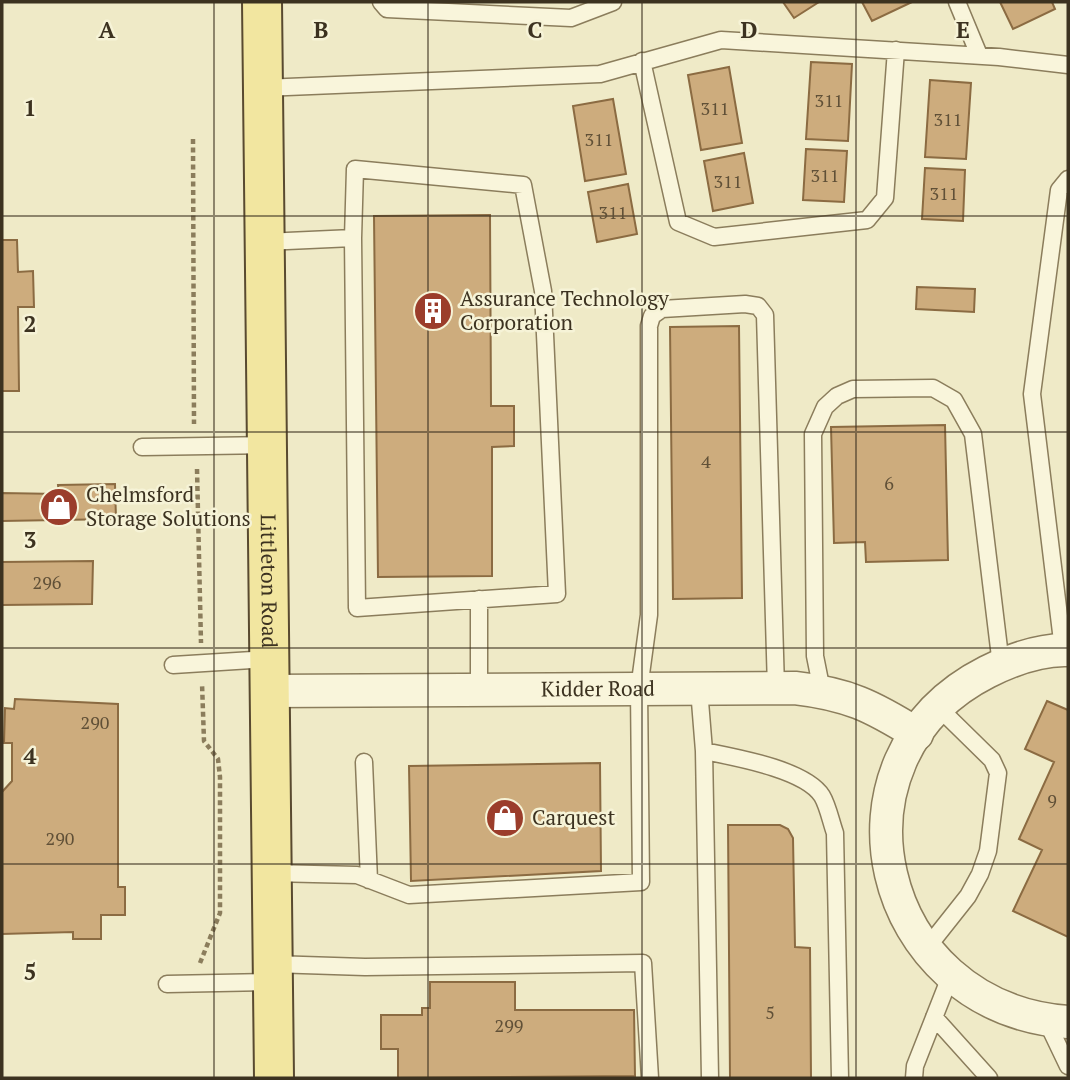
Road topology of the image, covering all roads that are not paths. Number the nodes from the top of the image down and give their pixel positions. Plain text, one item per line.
1 (262, 2) edge
2 (381, 2) edge
3 (613, 2) edge
4 (957, 2) edge
5 (896, 50) junction
6 (979, 55) junction
7 (642, 61) junction
8 (1068, 65) edge
9 (263, 88) junction
10 (1068, 179) edge
11 (353, 238) junction
12 (265, 242) junction
13 (267, 445) junction
14 (142, 447) dead end
15 (479, 599) junction
16 (1066, 650) edge
17 (173, 664) dead end
18 (1001, 665) junction
19 (269, 675) junction
20 (776, 688) junction
21 (639, 689) junction
22 (699, 689) junction
23 (479, 690) junction
24 (822, 691) junction
25 (939, 708) junction
26 (917, 734) junction
27 (704, 751) junction
28 (364, 762) dead end
29 (271, 873) junction
30 (369, 880) junction
31 (925, 949) junction
32 (272, 973) junction
33 (950, 977) junction
34 (167, 984) dead end
35 (934, 1017) junction
36 (1057, 1021) edge
37 (1068, 1066) edge
38 (274, 1078) edge
39 (650, 1078) edge
40 (710, 1078) edge
41 (840, 1078) edge
42 (914, 1078) edge
43 (989, 1078) edge

1 - 9 main road, Littleton Road
2 - 3 lane
4 - 6 lane
5 - 6 lane
5 - 7 lane
5 - 7 lane
6 - 8 lane
7 - 9 lane
9 - 12 main road, Littleton Road
10 - 16 lane
11 - 12 lane
11 - 15 lane
11 - 15 lane
12 - 13 main road, Littleton Road
13 - 14 lane
13 - 19 main road, Littleton Road
15 - 23 lane
16 - 18 street
17 - 19 lane
18 - 24 lane
18 - 25 street
19 - 23 street, Kidder Road
19 - 29 main road, Littleton Road
20 - 21 lane
20 - 22 street, Kidder Road
20 - 24 street, Kidder Road
21 - 22 street, Kidder Road
21 - 23 street, Kidder Road
21 - 30 lane
22 - 27 lane
24 - 26 street, Kidder Road
25 - 26 street
25 - 31 lane
26 - 31 street
27 - 40 lane
27 - 41 lane
28 - 30 lane
29 - 30 lane
29 - 32 main road, Littleton Road
31 - 33 street
32 - 34 lane
32 - 38 main road, Littleton Road
32 - 39 lane
33 - 35 lane
33 - 36 street
35 - 42 lane
35 - 43 lane
36 - 37 lane

